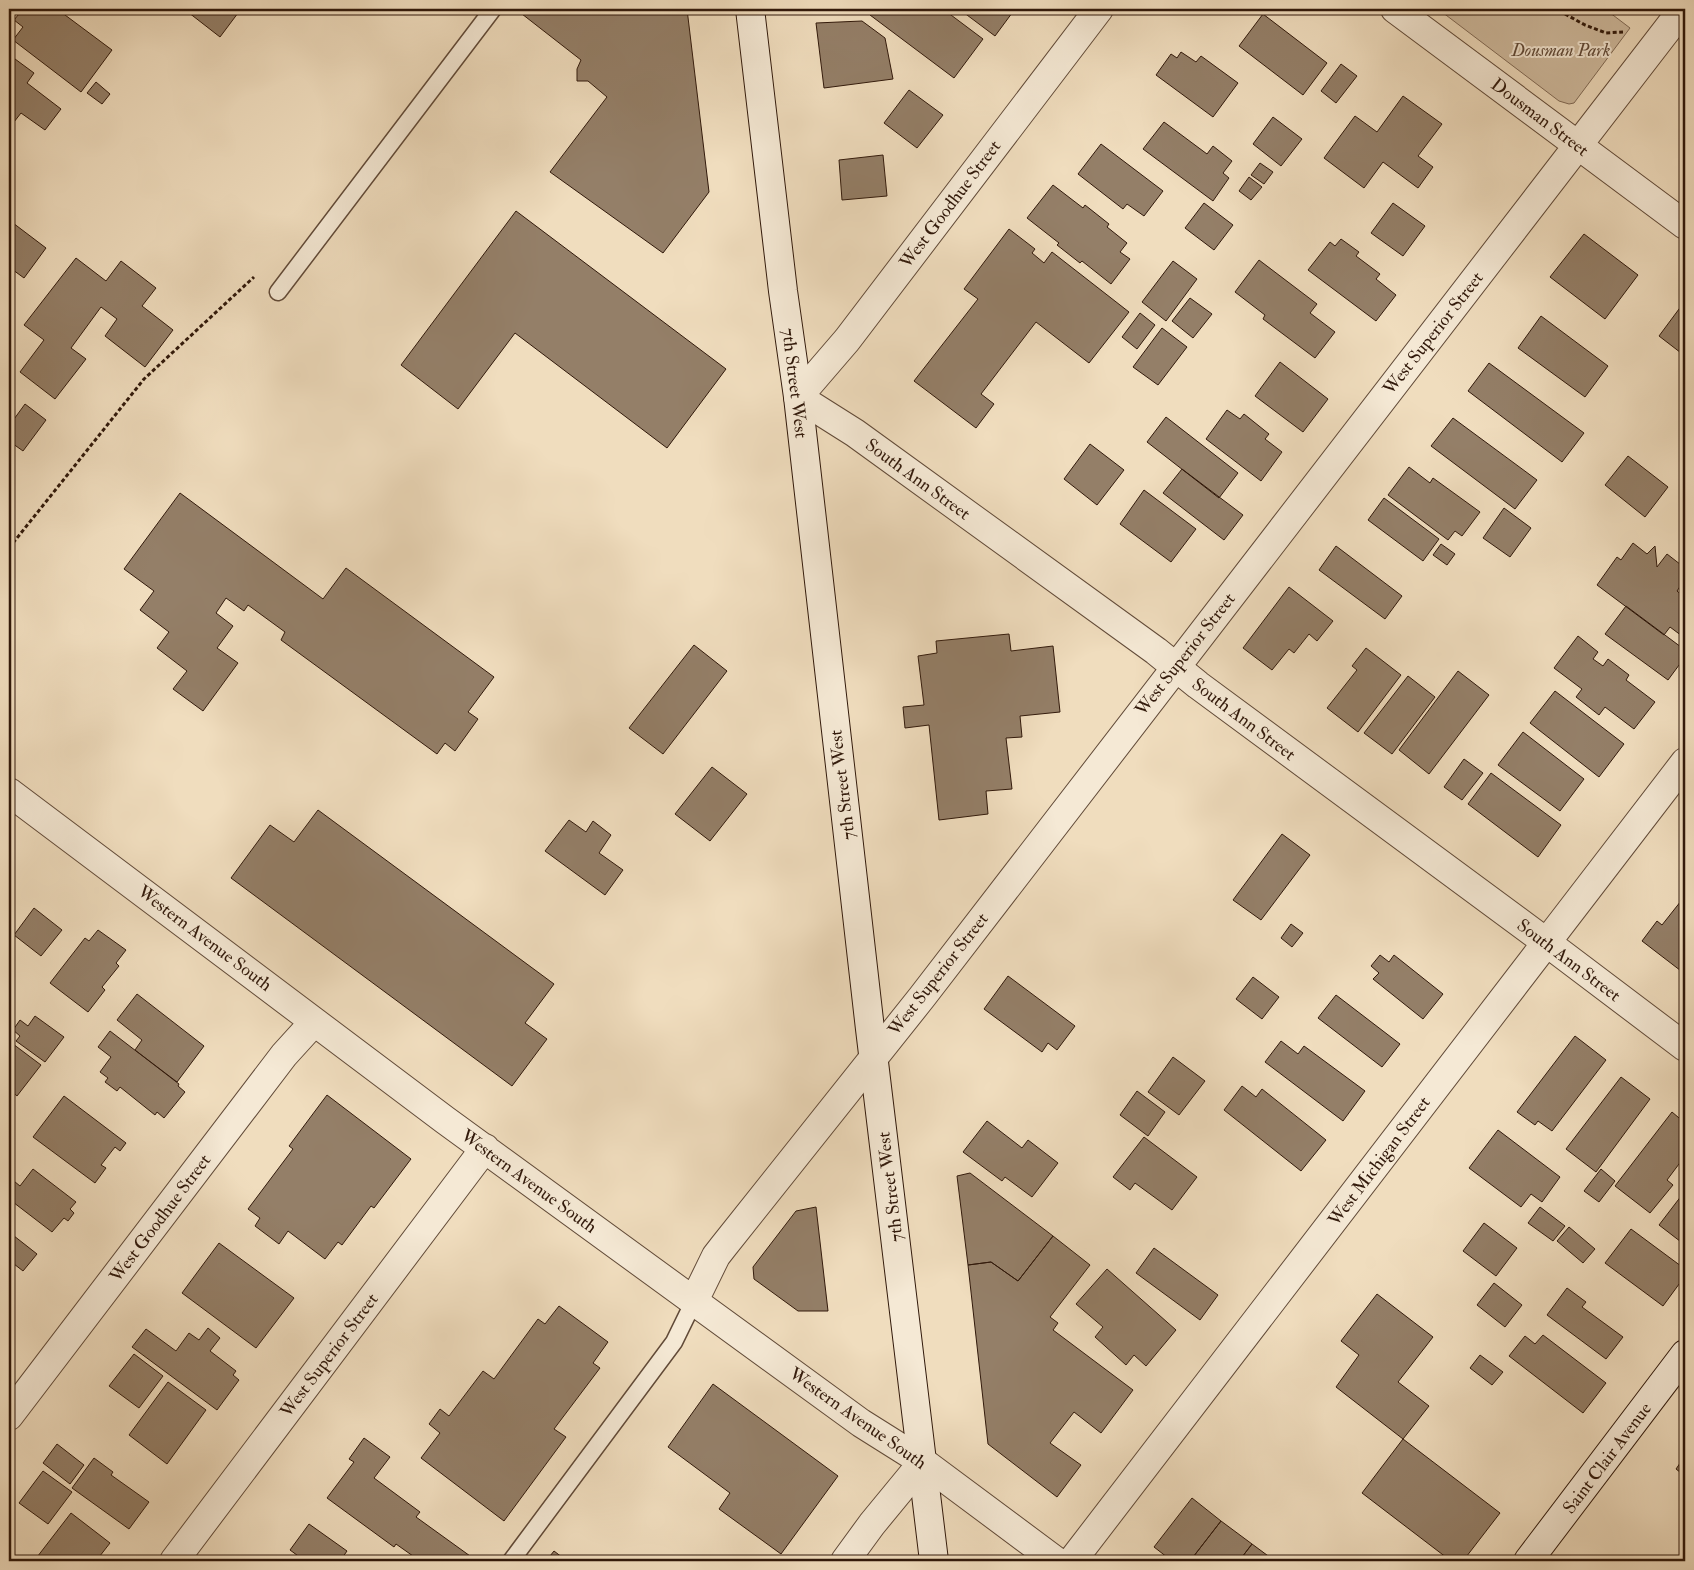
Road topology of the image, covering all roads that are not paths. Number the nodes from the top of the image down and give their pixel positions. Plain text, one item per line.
1 (493, 9) edge
2 (750, 9) edge
3 (1099, 9) edge
4 (1395, 9) edge
5 (1683, 9) edge
6 (1578, 145) junction
7 (1685, 225) edge
8 (278, 292) dead end
9 (798, 397) junction
10 (1175, 668) junction
11 (1685, 762) edge
12 (9, 792) edge
13 (1546, 942) junction
14 (314, 1022) junction
15 (1685, 1048) edge
16 (874, 1057) junction
17 (485, 1148) junction
18 (694, 1302) junction
19 (1685, 1354) edge
20 (9, 1416) edge
21 (923, 1462) junction
22 (174, 1561) edge
23 (511, 1561) edge
24 (845, 1561) edge
25 (934, 1561) edge
26 (1056, 1561) edge
27 (1072, 1561) edge
28 (1528, 1561) edge

1 - 8 lane
2 - 9 street, 7th Street West
3 - 9 street, West Goodhue Street
4 - 6 street, Dousman Street
5 - 6 street, West Superior Street
6 - 7 street, Dousman Street
6 - 10 street, West Superior Street
9 - 10 street, South Ann Street
9 - 16 street, 7th Street West
10 - 13 street, South Ann Street
10 - 16 street, West Superior Street
11 - 13 street, West Michigan Street
12 - 14 street, Western Avenue South
13 - 15 street, South Ann Street
13 - 27 street, West Michigan Street
14 - 17 street, Western Avenue South
14 - 20 street, West Goodhue Street
16 - 18 street, West Superior Street
16 - 21 street, 7th Street West
17 - 18 street, Western Avenue South
17 - 22 street, West Superior Street
18 - 21 street, Western Avenue South
18 - 23 lane
19 - 28 street, Saint Clair Avenue
21 - 24 street
21 - 25 street, 7th Street West
21 - 26 street, Western Avenue South

